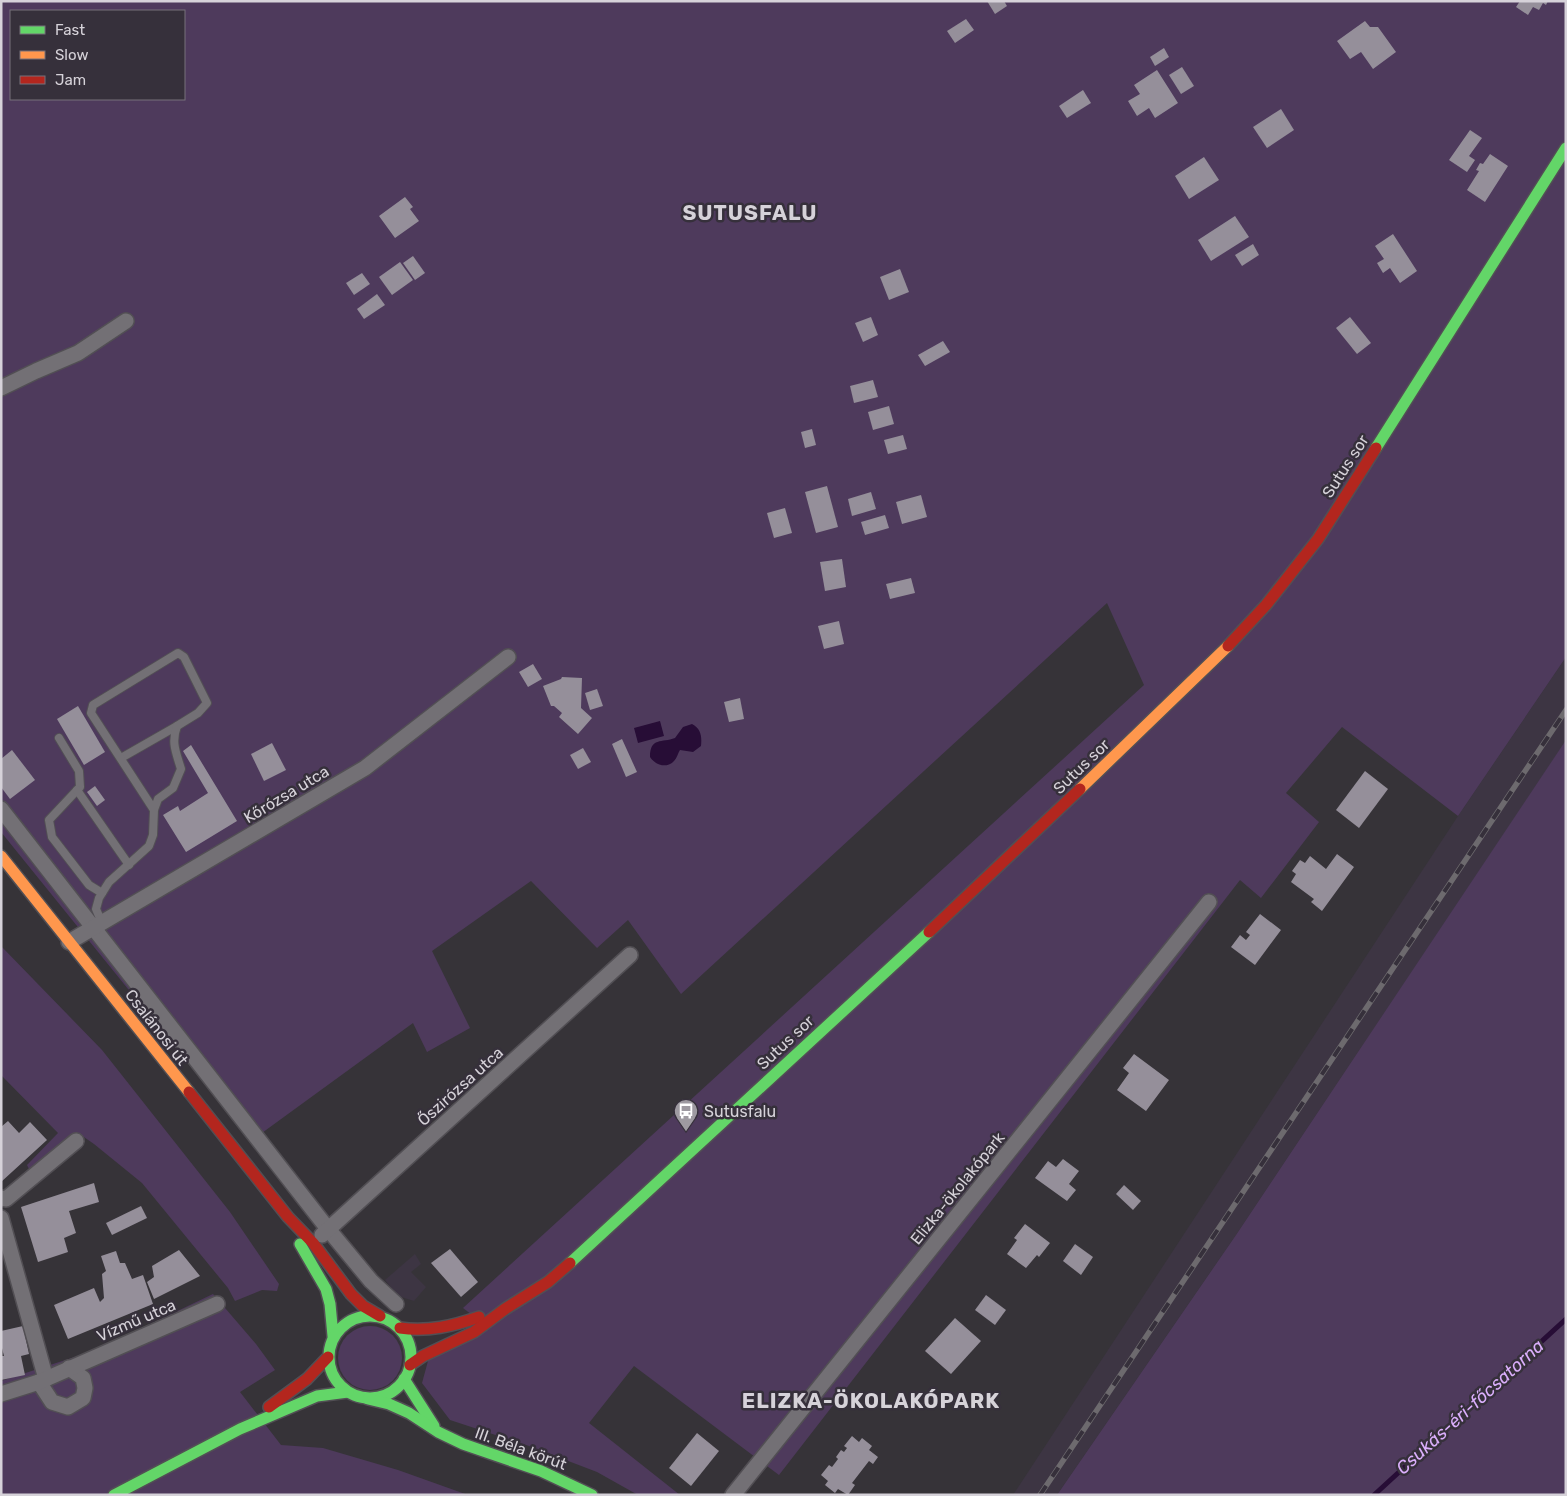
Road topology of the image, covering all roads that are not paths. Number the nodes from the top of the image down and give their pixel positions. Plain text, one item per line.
1 (1566, 148) edge
2 (126, 322) dead end
3 (1, 388) edge
4 (508, 657) dead end
5 (177, 726) junction
6 (59, 738) dead end
7 (121, 758) junction
8 (77, 790) junction
9 (1, 809) edge
10 (154, 810) junction
11 (1, 856) edge
12 (129, 865) junction
13 (102, 894) junction
14 (1209, 902) dead end
15 (98, 926) junction
16 (69, 942) junction
17 (630, 955) dead end
18 (76, 1141) dead end
19 (1, 1198) edge
20 (288, 1217) junction
21 (1, 1218) edge
22 (328, 1229) junction
23 (313, 1243) junction
24 (217, 1304) dead end
25 (396, 1304) dead end
26 (506, 1309) junction
27 (380, 1316) junction
28 (400, 1328) junction
29 (333, 1336) junction
30 (328, 1357) junction
31 (410, 1364) junction
32 (69, 1368) junction
33 (404, 1379) junction
34 (42, 1381) junction
35 (348, 1392) junction
36 (1, 1394) edge
37 (364, 1398) junction
38 (240, 1429) junction
39 (438, 1432) junction
40 (116, 1494) edge
41 (592, 1495) edge
42 (733, 1495) edge

1 - 26 main road, Sutus sor
2 - 3 street
4 - 15 street, Kőrózsa utca
5 - 7 lane
5 - 7 lane
5 - 10 lane
6 - 8 lane
7 - 10 lane
8 - 12 lane
8 - 13 lane
9 - 15 street
10 - 12 lane
11 - 16 main road, Csalánosi út
12 - 13 lane
13 - 15 lane
14 - 42 street, Elizka-ökolakópark
15 - 16 street, Kőrózsa utca
15 - 22 street
16 - 20 main road, Csalánosi út
17 - 22 street, Őszirózsa utca
18 - 19 street
20 - 23 main road, Csalánosi út
20 - 29 main road, Csalánosi út
21 - 34 street
22 - 23 street, Őszirózsa utca
22 - 25 street
23 - 27 main road, Csalánosi út
24 - 32 street, Vízmű utca
26 - 28 main road
26 - 31 main road
27 - 28 main road
27 - 29 main road
28 - 31 main road
29 - 30 main road
30 - 35 main road
30 - 38 main road
31 - 33 main road
32 - 34 street, Vízmű utca
32 - 34 street
33 - 37 main road
33 - 39 main road
34 - 36 street, Vízmű utca
35 - 37 main road
35 - 38 main road
37 - 39 main road, III. Béla körút
38 - 40 main road
39 - 41 main road, III. Béla körút

